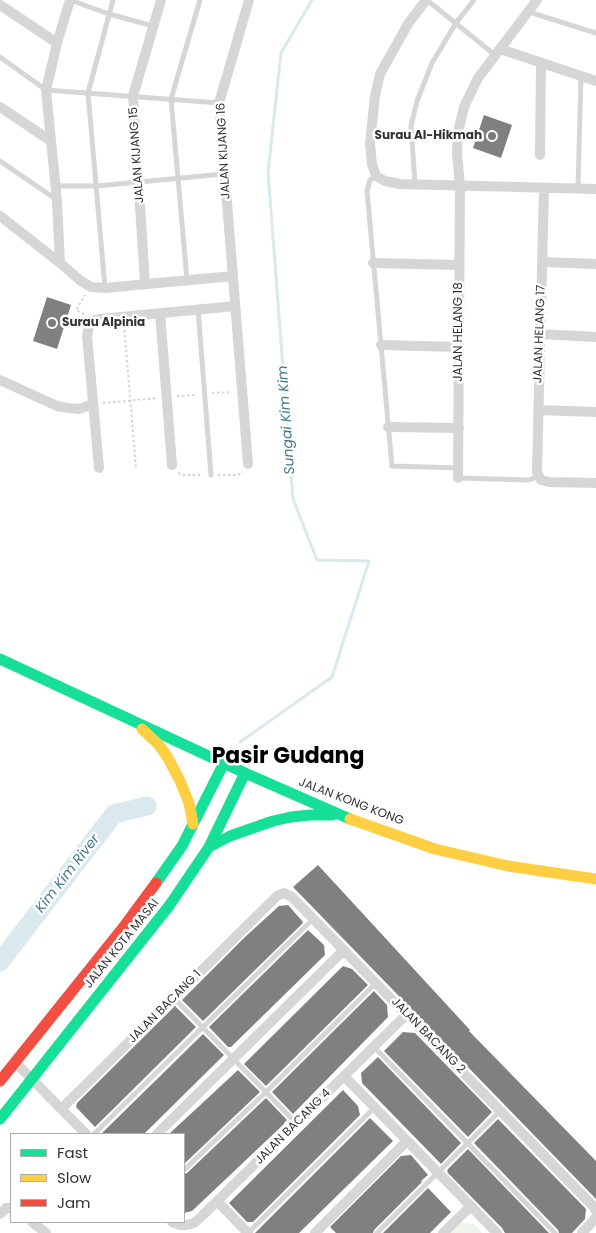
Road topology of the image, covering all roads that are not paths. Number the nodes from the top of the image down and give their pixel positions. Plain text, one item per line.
1 (70, 0) edge
2 (113, 0) edge
3 (161, 0) edge
4 (200, 0) edge
5 (249, 0) edge
6 (426, 0) edge
7 (474, 0) edge
8 (537, 0) edge
9 (0, 5) edge
10 (528, 11) junction
11 (109, 14) junction
12 (456, 23) junction
13 (154, 26) junction
14 (596, 33) edge
15 (57, 44) junction
16 (498, 52) junction
17 (0, 57) edge
18 (541, 63) junction
19 (581, 76) junction
20 (596, 81) edge
21 (46, 90) junction
22 (88, 93) junction
23 (133, 96) junction
24 (171, 99) junction
25 (219, 103) junction
26 (0, 107) edge
27 (51, 141) junction
28 (540, 155) dead end
29 (0, 161) edge
30 (225, 174) junction
31 (376, 176) junction
32 (178, 179) junction
33 (138, 182) junction
34 (416, 184) junction
35 (460, 185) junction
36 (56, 186) junction
37 (96, 186) junction
38 (544, 188) junction
39 (578, 189) junction
40 (596, 189) edge
41 (57, 201) junction
42 (0, 216) edge
43 (542, 262) junction
44 (60, 263) junction
45 (373, 263) junction
46 (596, 264) edge
47 (460, 265) junction
48 (233, 276) junction
49 (187, 280) junction
50 (145, 284) junction
51 (105, 288) junction
52 (235, 306) junction
53 (198, 310) junction
54 (160, 313) junction
55 (540, 334) junction
56 (596, 337) edge
57 (381, 346) junction
58 (459, 347) junction
59 (0, 380) edge
60 (93, 404) junction
61 (538, 410) junction
62 (596, 412) edge
63 (388, 427) junction
64 (459, 428) junction
65 (248, 464) dead end
66 (172, 465) dead end
67 (99, 468) dead end
68 (459, 473) junction
69 (211, 476) dead end
70 (540, 478) junction
71 (596, 483) edge
72 (0, 660) edge
73 (133, 720) junction
74 (224, 763) junction
75 (245, 774) junction
76 (341, 816) junction
77 (193, 824) junction
78 (209, 847) junction
79 (596, 879) edge
80 (269, 904) joint
81 (313, 918) junction
82 (344, 950) junction
83 (376, 983) junction
84 (174, 998) junction
85 (406, 1014) junction
86 (203, 1027) junction
87 (374, 1047) junction
88 (233, 1059) junction
89 (15, 1062) junction
90 (344, 1076) junction
91 (32, 1079) junction
92 (0, 1081) edge
93 (266, 1092) junction
94 (374, 1108) junction
95 (61, 1109) junction
96 (500, 1111) junction
97 (0, 1119) edge
98 (296, 1123) junction
99 (85, 1133) edge
100 (95, 1133) edge
101 (158, 1133) edge
102 (407, 1141) junction
103 (468, 1143) junction
104 (185, 1169) edge
105 (438, 1173) junction
106 (217, 1201) junction
107 (470, 1206) junction
108 (596, 1211) edge
109 (596, 1216) edge
110 (33, 1223) edge
111 (175, 1223) edge
112 (321, 1231) edge
113 (42, 1232) edge
114 (248, 1233) edge
115 (377, 1233) edge
116 (443, 1233) edge
117 (497, 1233) edge
118 (555, 1233) edge
119 (582, 1233) edge

1 - 11 lane
1 - 15 street
2 - 11 lane
3 - 13 street, JALAN KIJANG 15
4 - 24 lane
5 - 25 street, JALAN KIJANG 16
6 - 12 lane
6 - 31 street
7 - 12 lane
8 - 10 street, JALAN HELANG 18
9 - 15 street
10 - 14 lane
10 - 16 street, JALAN HELANG 18
11 - 13 lane
11 - 22 lane
12 - 16 lane
12 - 34 lane
13 - 23 street, JALAN KIJANG 15
15 - 21 street
16 - 18 street
16 - 35 street, JALAN HELANG 18
17 - 21 lane
18 - 19 street
18 - 28 street
19 - 20 street
19 - 39 lane
21 - 22 lane
21 - 27 street
22 - 23 lane
22 - 37 lane
23 - 24 lane
23 - 33 street, JALAN KIJANG 15
24 - 25 lane
24 - 32 lane
25 - 30 street, JALAN KIJANG 16
26 - 27 street
27 - 36 street
29 - 41 lane
30 - 32 lane
30 - 48 street, JALAN KIJANG 16
31 - 34 street
31 - 45 lane
32 - 33 lane
32 - 49 lane
33 - 37 lane
33 - 50 street, JALAN KIJANG 15
34 - 35 street
35 - 38 street
35 - 47 street, JALAN HELANG 18
36 - 37 lane
36 - 41 street
37 - 51 lane
38 - 39 street
38 - 43 street, JALAN HELANG 17
39 - 40 street
41 - 44 street
42 - 44 street
43 - 46 street
43 - 55 street, JALAN HELANG 17
44 - 51 street
45 - 47 street
45 - 57 lane
47 - 58 street, JALAN HELANG 18
48 - 49 street
48 - 52 street, JALAN KIJANG 16
49 - 50 street
50 - 51 street
52 - 53 street
52 - 65 street, JALAN KIJANG 16
53 - 54 street
53 - 69 lane
54 - 60 street
54 - 66 street
55 - 56 street
55 - 61 street, JALAN HELANG 17
57 - 58 street
57 - 63 lane
58 - 64 street, JALAN HELANG 18
59 - 60 street
60 - 67 street
61 - 62 street
61 - 70 street, JALAN HELANG 17
63 - 64 street
63 - 68 lane
64 - 68 street, JALAN HELANG 18
68 - 70 lane
70 - 71 street
72 - 73 main road, JALAN KONG KONG
73 - 74 main road, JALAN KONG KONG
73 - 77 main road
74 - 75 main road, JALAN KONG KONG
74 - 77 main road, JALAN KOTA MASAI
75 - 76 main road, JALAN KONG KONG
75 - 78 main road, JALAN KOTA MASAI
76 - 78 main road
76 - 79 main road, JALAN KONG KONG
77 - 89 main road, JALAN KOTA MASAI
78 - 91 main road, JALAN KOTA MASAI
80 - 81 street, JALAN BACANG 2
80 - 84 street, JALAN BACANG 1
81 - 82 street, JALAN BACANG 2
81 - 86 lane
82 - 83 street, JALAN BACANG 2
82 - 88 street
83 - 85 street, JALAN BACANG 2
83 - 93 lane
84 - 86 lane
84 - 95 street, JALAN BACANG 1
85 - 87 street, JALAN BACANG 4
85 - 96 street, JALAN BACANG 2
86 - 88 lane
86 - 100 lane
87 - 90 street, JALAN BACANG 4
87 - 103 lane
88 - 93 lane
88 - 101 street
89 - 91 street
89 - 92 main road, JALAN KOTA MASAI
90 - 94 street
90 - 98 street, JALAN BACANG 4
91 - 95 street
91 - 97 main road, JALAN KOTA MASAI
93 - 98 lane
93 - 104 lane
94 - 102 street
94 - 114 lane
95 - 99 street
96 - 103 lane
96 - 108 street, JALAN BACANG 2
98 - 106 street, JALAN BACANG 4
102 - 105 street
102 - 112 street
103 - 105 lane
103 - 118 lane
105 - 107 street
105 - 115 lane
106 - 111 street, JALAN BACANG 4
106 - 114 street
107 - 116 street
107 - 117 street
109 - 119 street
110 - 113 street

